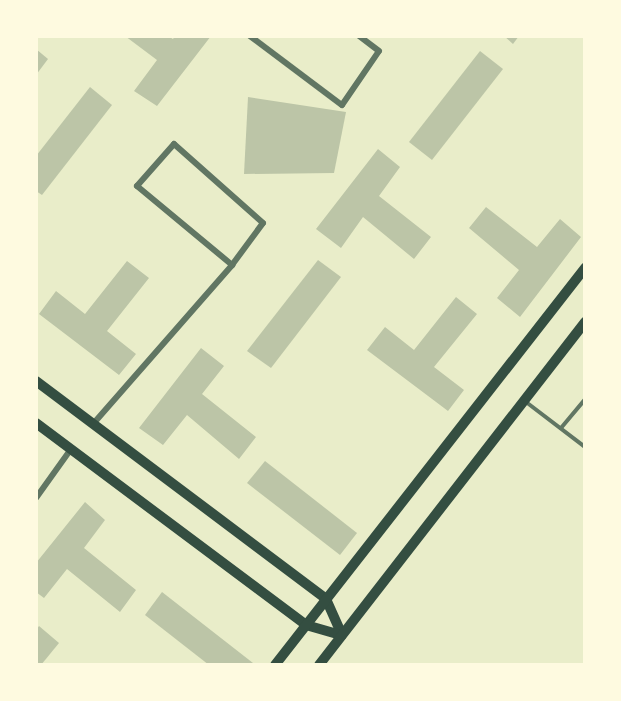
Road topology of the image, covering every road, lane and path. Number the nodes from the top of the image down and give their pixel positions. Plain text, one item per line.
1 (250, 36) edge
2 (359, 36) edge
3 (232, 265) junction
4 (585, 268) edge
5 (585, 322) edge
6 (36, 381) edge
7 (585, 399) edge
8 (524, 401) junction
9 (36, 423) edge
10 (93, 424) junction
11 (561, 428) junction
12 (585, 447) edge
13 (71, 449) junction
14 (36, 498) edge
15 (326, 599) junction
16 (306, 625) junction
17 (342, 635) junction
18 (275, 665) edge
19 (319, 665) edge

1 - 2 street
3 - 3 street
3 - 10 street
4 - 15 main road
5 - 8 main road
6 - 10 main road
7 - 11 lane
8 - 11 lane
8 - 17 main road
9 - 13 main road
10 - 15 main road
11 - 12 lane
13 - 14 street
13 - 16 main road
15 - 16 main road
15 - 17 main road
16 - 17 main road
16 - 18 main road
17 - 19 main road

